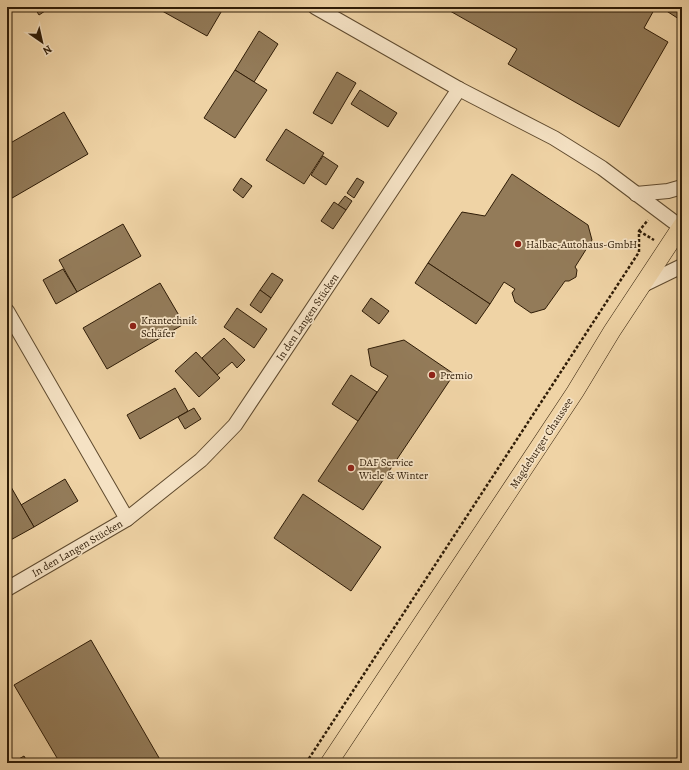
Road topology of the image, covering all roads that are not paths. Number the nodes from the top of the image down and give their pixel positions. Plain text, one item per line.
1 (315, 7) edge
2 (459, 89) junction
3 (682, 187) edge
4 (636, 194) junction
5 (682, 227) edge
6 (682, 266) edge
7 (643, 285) junction
8 (7, 312) edge
9 (127, 519) junction
10 (7, 589) edge
11 (329, 763) edge

1 - 2 street
2 - 4 street
2 - 9 street, In den Langen Stücken
3 - 4 street
4 - 5 street
5 - 7 main road, Magdeburger Chaussee
6 - 7 street
7 - 11 main road, Magdeburger Chaussee
8 - 9 street, In den Langen Stücken
9 - 10 street, In den Langen Stücken

